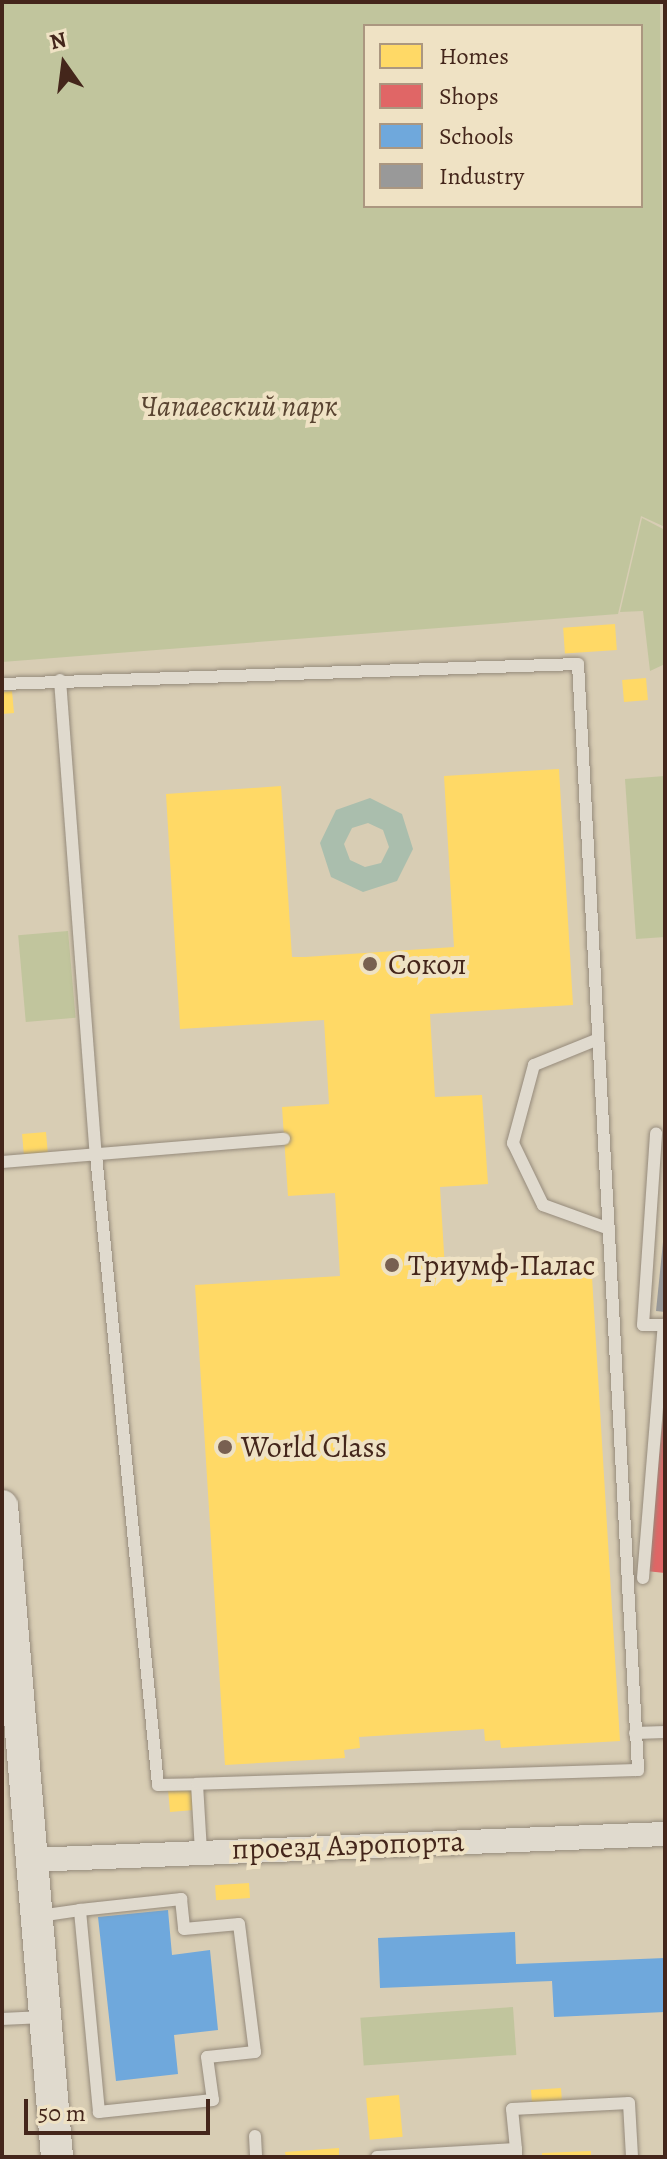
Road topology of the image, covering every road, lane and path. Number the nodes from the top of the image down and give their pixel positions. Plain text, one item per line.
1 (60, 680) junction
2 (2, 684) edge
3 (596, 1040) junction
4 (656, 1133) dead end
5 (284, 1139) dead end
6 (96, 1155) junction
7 (2, 1162) edge
8 (607, 1228) junction
9 (665, 1325) edge
10 (2, 1508) edge
11 (643, 1578) dead end
12 (8, 1657) edge
13 (665, 1732) edge
14 (635, 1733) junction
15 (197, 1784) junction
16 (665, 1834) edge
17 (201, 1851) junction
18 (31, 1860) junction
19 (80, 1910) junction
20 (35, 1917) junction
21 (43, 2017) junction
22 (2, 2019) edge
23 (255, 2136) dead end
24 (516, 2153) edge
25 (57, 2157) edge
26 (256, 2157) edge
27 (377, 2157) edge
28 (632, 2157) edge

1 - 2 lane
1 - 3 lane
1 - 6 lane
3 - 8 lane
3 - 8 lane
4 - 9 lane
5 - 6 lane
6 - 7 lane
6 - 15 lane
8 - 14 lane
9 - 11 lane
10 - 12 street
12 - 18 street
13 - 14 lane
14 - 15 lane
15 - 17 lane
16 - 17 street, проезд Аэропорта
17 - 18 street, проезд Аэропорта
18 - 20 street
19 - 19 lane
19 - 20 lane
20 - 21 street
21 - 22 lane
21 - 25 street
23 - 26 lane
24 - 27 lane
24 - 28 lane

